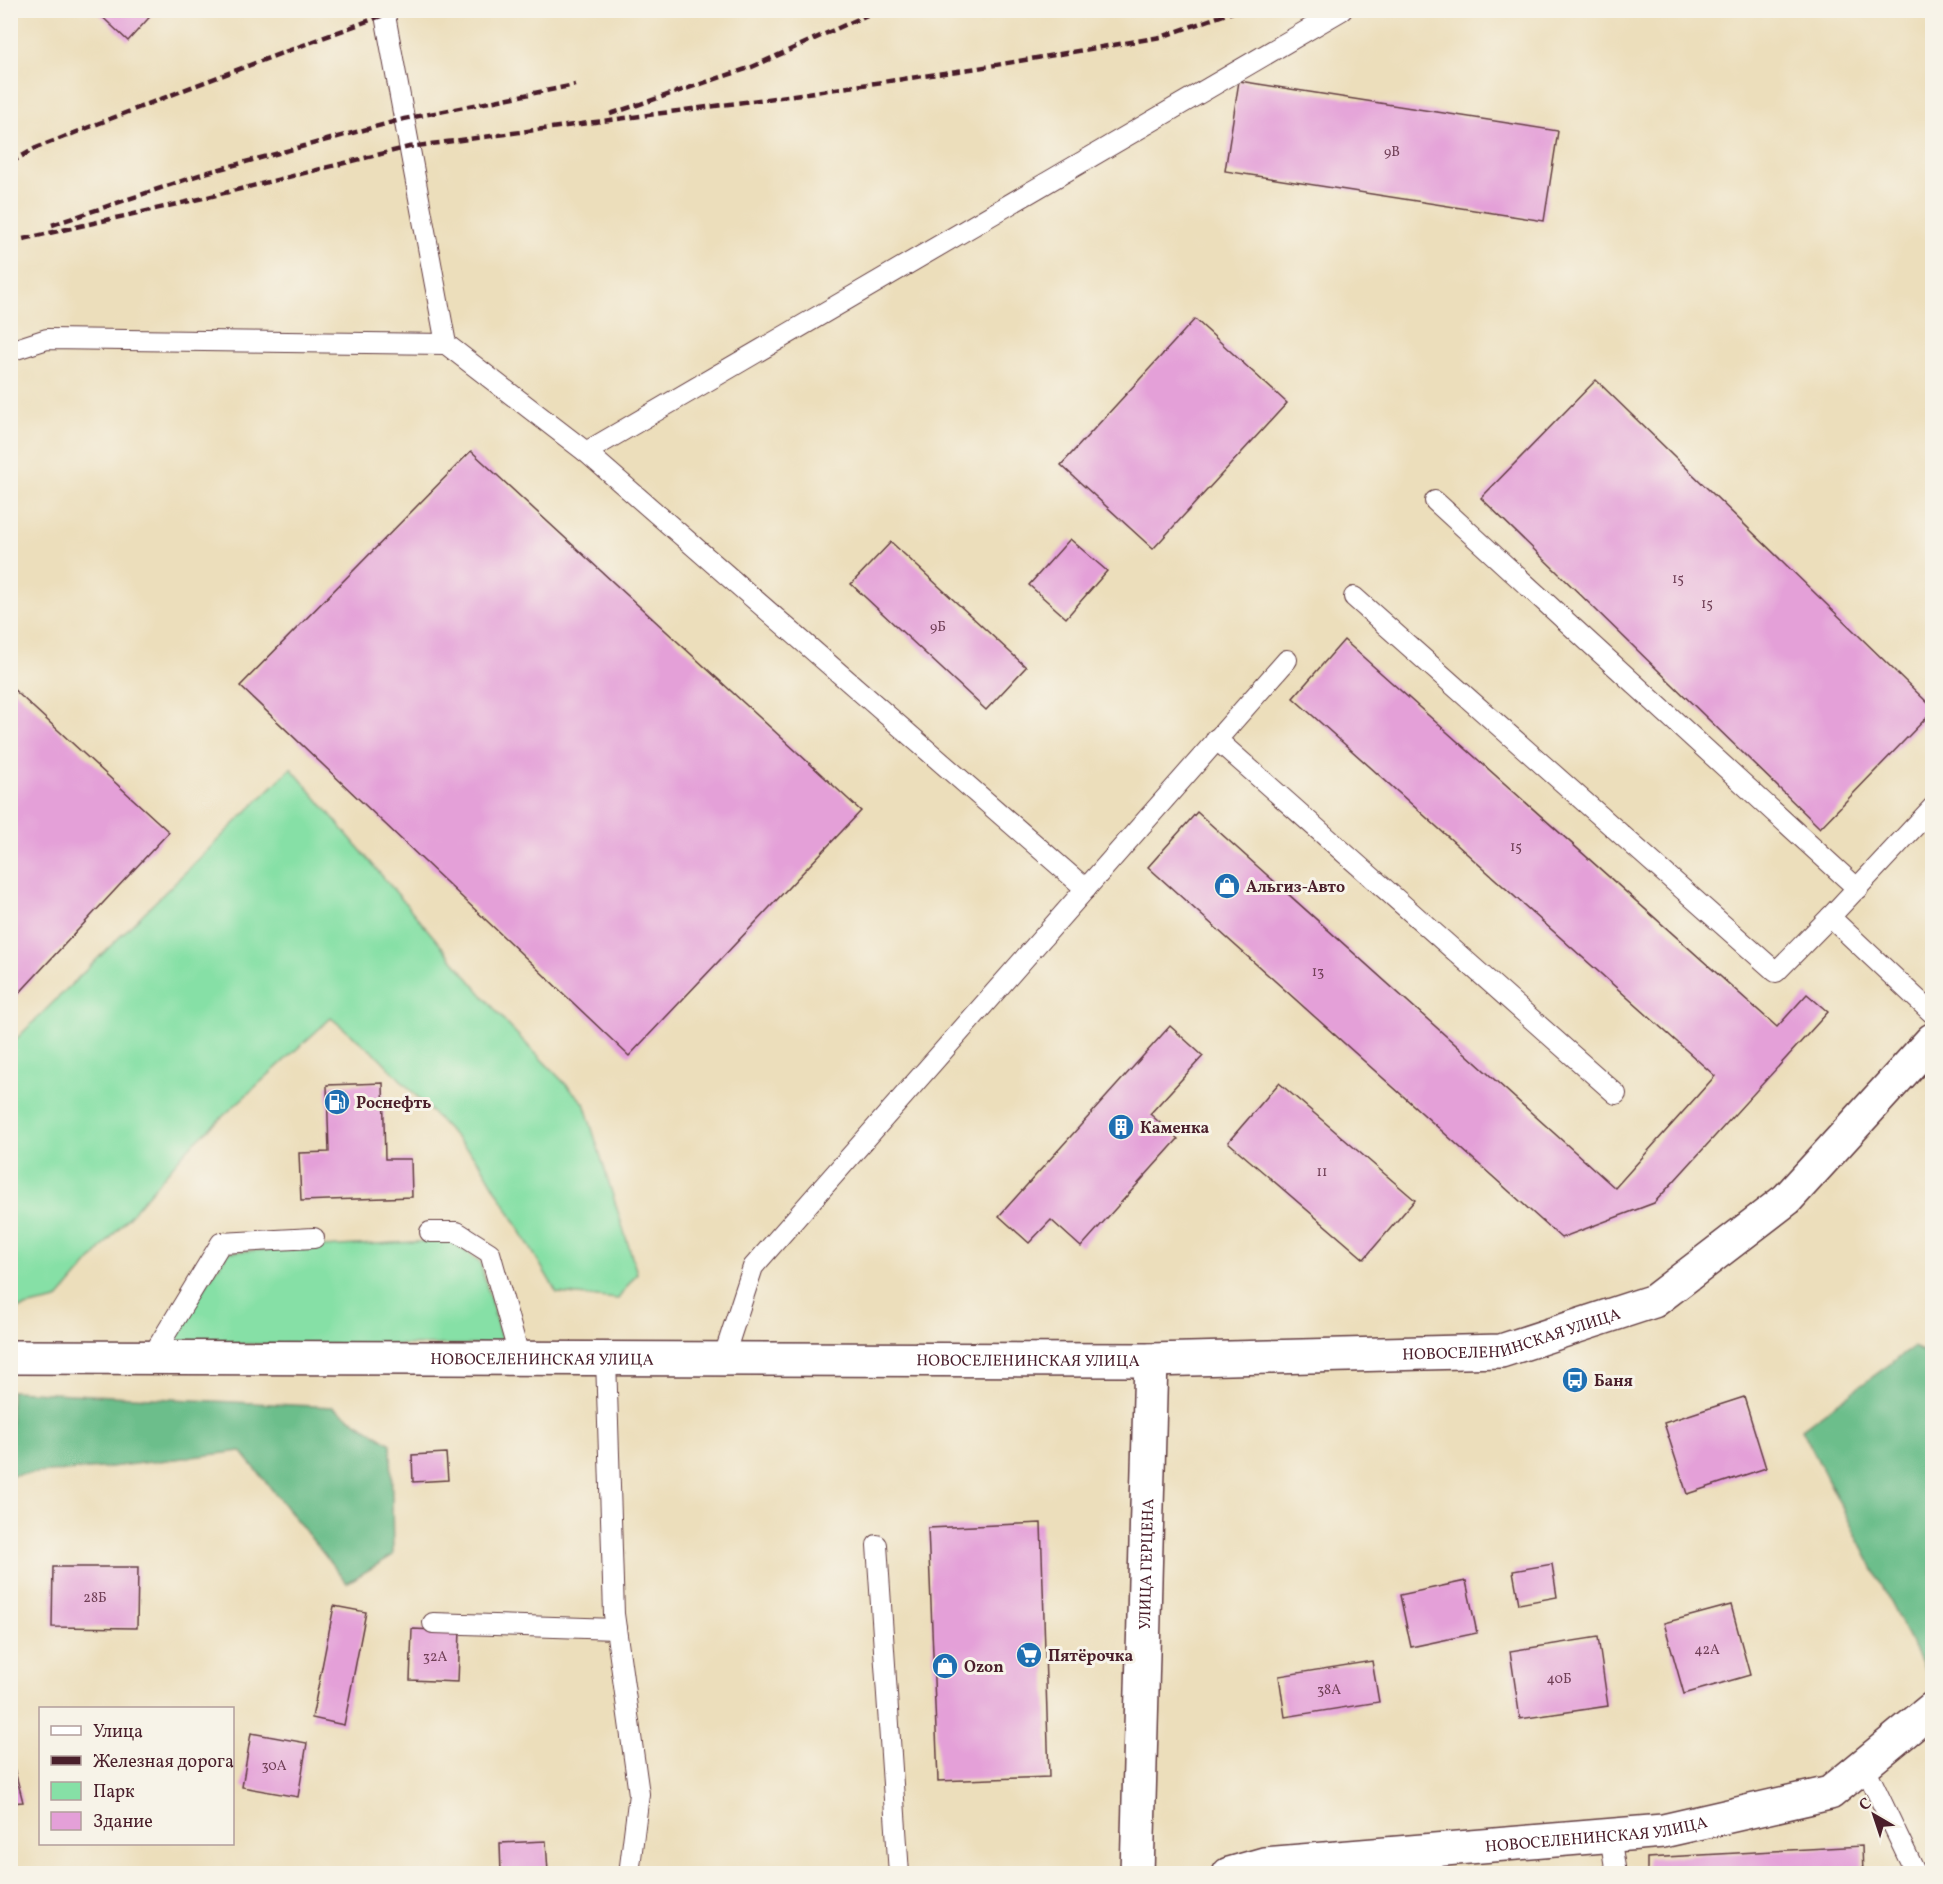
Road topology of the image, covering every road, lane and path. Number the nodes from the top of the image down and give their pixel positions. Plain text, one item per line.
1 (384, 10) edge
2 (1342, 10) edge
3 (446, 344) junction
4 (10, 351) edge
5 (585, 452) junction
6 (1435, 501) dead end
7 (1354, 597) dead end
8 (1287, 660) dead end
9 (1216, 739) junction
10 (1932, 808) edge
11 (1086, 889) junction
12 (1857, 889) junction
13 (1830, 918) junction
14 (1932, 1013) edge
15 (1932, 1040) edge
16 (1616, 1094) dead end
17 (430, 1232) dead end
18 (314, 1238) dead end
19 (10, 1358) edge
20 (151, 1358) junction
21 (520, 1359) junction
22 (606, 1359) junction
23 (723, 1359) junction
24 (1151, 1360) junction
25 (877, 1545) dead end
26 (433, 1623) dead end
27 (616, 1629) junction
28 (1932, 1709) edge
29 (1864, 1765) junction
30 (1610, 1835) junction
31 (1282, 1868) edge
32 (630, 1874) edge
33 (899, 1874) edge
34 (1137, 1874) edge
35 (1229, 1874) edge
36 (1616, 1874) edge
37 (1916, 1874) edge

1 - 3 lane
2 - 5 lane
3 - 4 lane
3 - 5 lane
5 - 11 lane
6 - 12 lane
7 - 13 lane
8 - 9 lane
9 - 11 lane
9 - 16 lane
10 - 12 lane
11 - 23 lane
12 - 13 lane
13 - 14 lane
15 - 24 main road, НОВОСЕЛЕНИНСКАЯ УЛИЦА
17 - 21 lane
18 - 20 lane
19 - 20 main road, НОВОСЕЛЕНИНСКАЯ УЛИЦА
20 - 21 main road, НОВОСЕЛЕНИНСКАЯ УЛИЦА
21 - 22 main road, НОВОСЕЛЕНИНСКАЯ УЛИЦА
22 - 23 main road, НОВОСЕЛЕНИНСКАЯ УЛИЦА
22 - 27 lane
23 - 24 main road, НОВОСЕЛЕНИНСКАЯ УЛИЦА
24 - 34 main road, УЛИЦА ГЕРЦЕНА
25 - 33 lane
26 - 27 lane
27 - 32 lane
28 - 29 main road, НОВОСЕЛЕНИНСКАЯ УЛИЦА
29 - 30 main road, НОВОСЕЛЕНИНСКАЯ УЛИЦА
29 - 37 lane
30 - 31 main road, НОВОСЕЛЕНИНСКАЯ УЛИЦА
30 - 36 lane
31 - 35 main road, НОВОСЕЛЕНИНСКАЯ УЛИЦА

